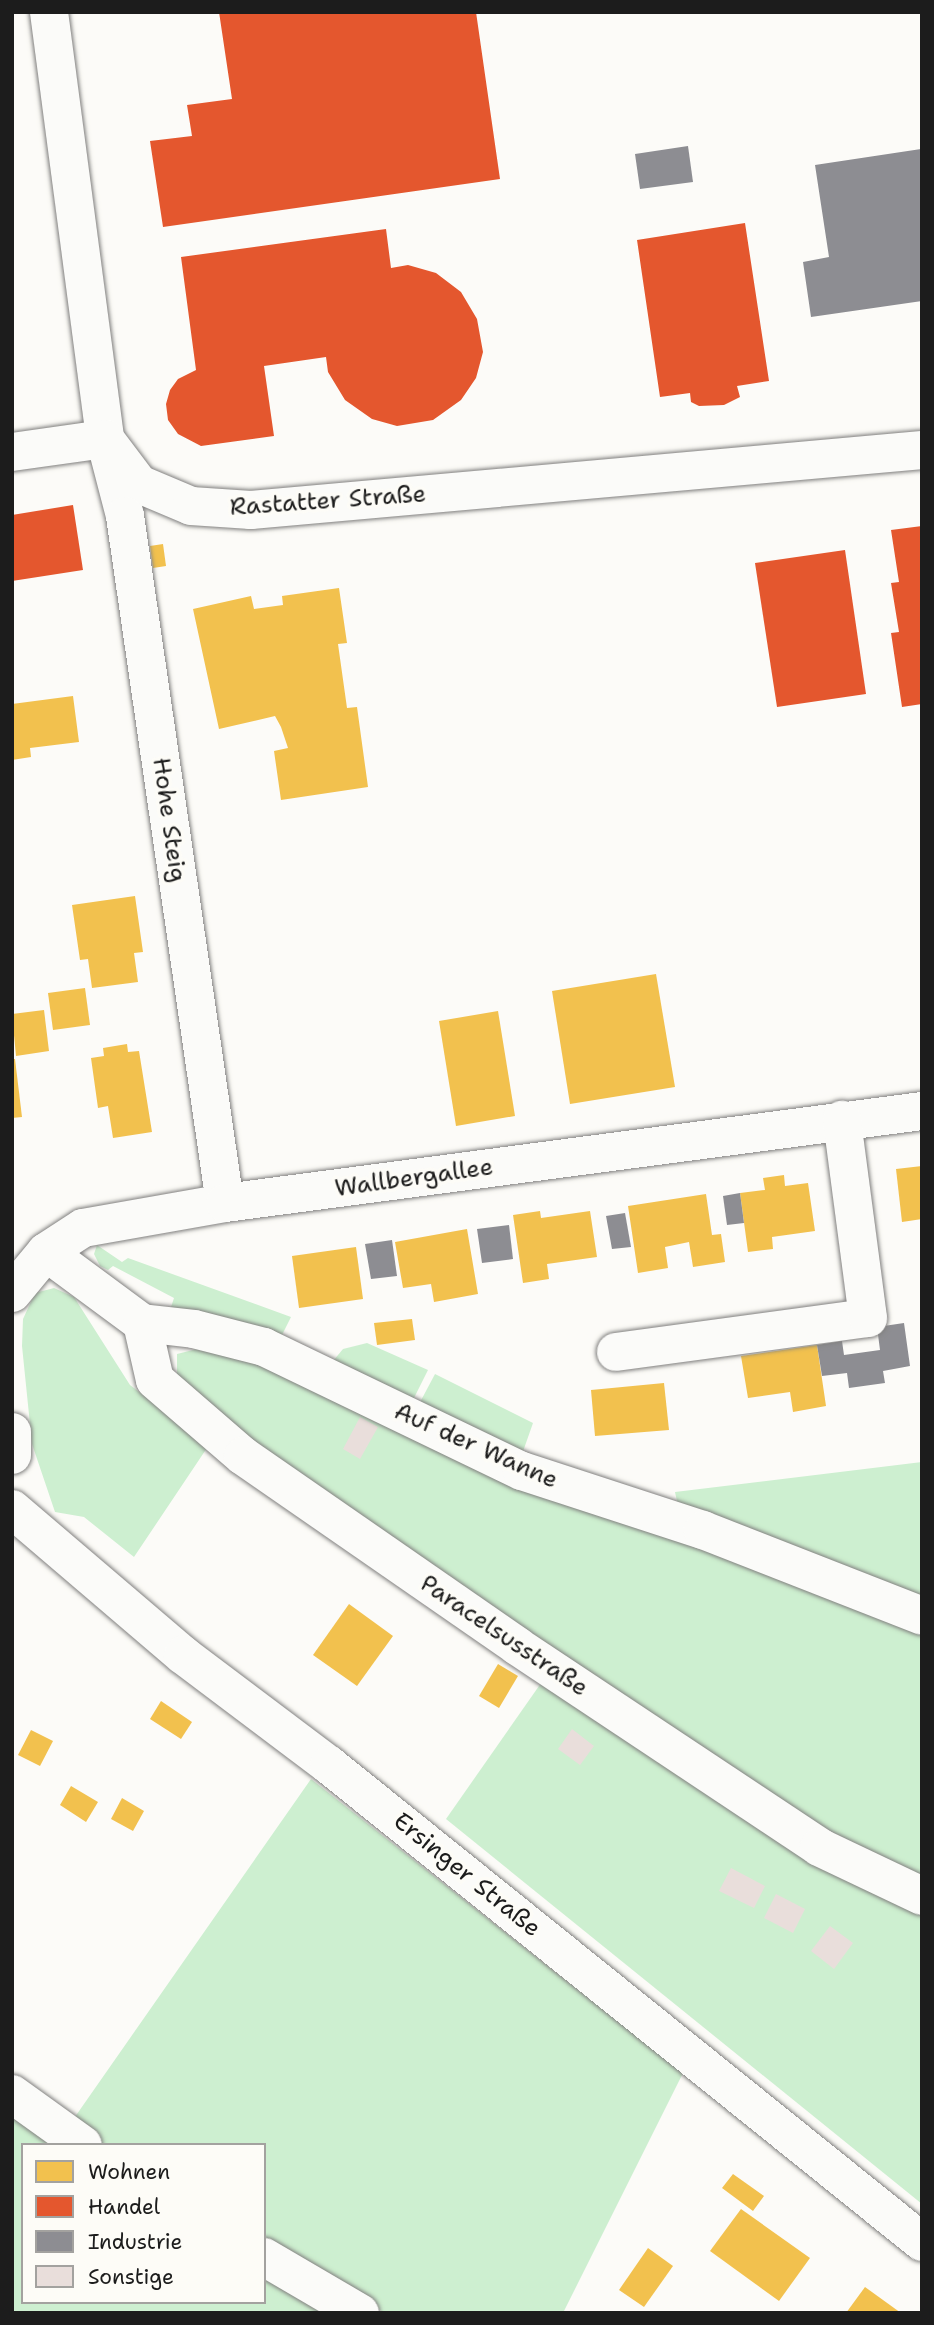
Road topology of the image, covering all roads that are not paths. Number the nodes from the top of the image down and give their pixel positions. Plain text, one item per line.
1 (49, 12) edge
2 (105, 439) junction
3 (922, 450) edge
4 (12, 452) edge
5 (922, 1111) edge
6 (842, 1120) junction
7 (226, 1203) junction
8 (46, 1252) junction
9 (12, 1293) edge
10 (142, 1322) junction
11 (616, 1352) dead end
12 (12, 1432) edge
13 (12, 1455) edge
14 (12, 1509) edge
15 (922, 1616) edge
16 (922, 1896) edge
17 (12, 2094) edge
18 (80, 2143) edge
19 (922, 2242) edge
20 (266, 2258) edge
21 (360, 2313) edge

1 - 2 street, Rastatter Straße
2 - 3 street, Rastatter Straße
2 - 4 street
2 - 7 street, Hohe Steig
5 - 6 street, Wallbergallee
6 - 7 street, Wallbergallee
6 - 11 street
7 - 8 street, Wallbergallee
8 - 9 street, Wallbergallee
8 - 10 street, Auf der Wanne
10 - 15 street, Auf der Wanne
10 - 16 street, Paracelsusstraße
12 - 13 street
14 - 19 street, Ersinger Straße
17 - 18 street
20 - 21 street

